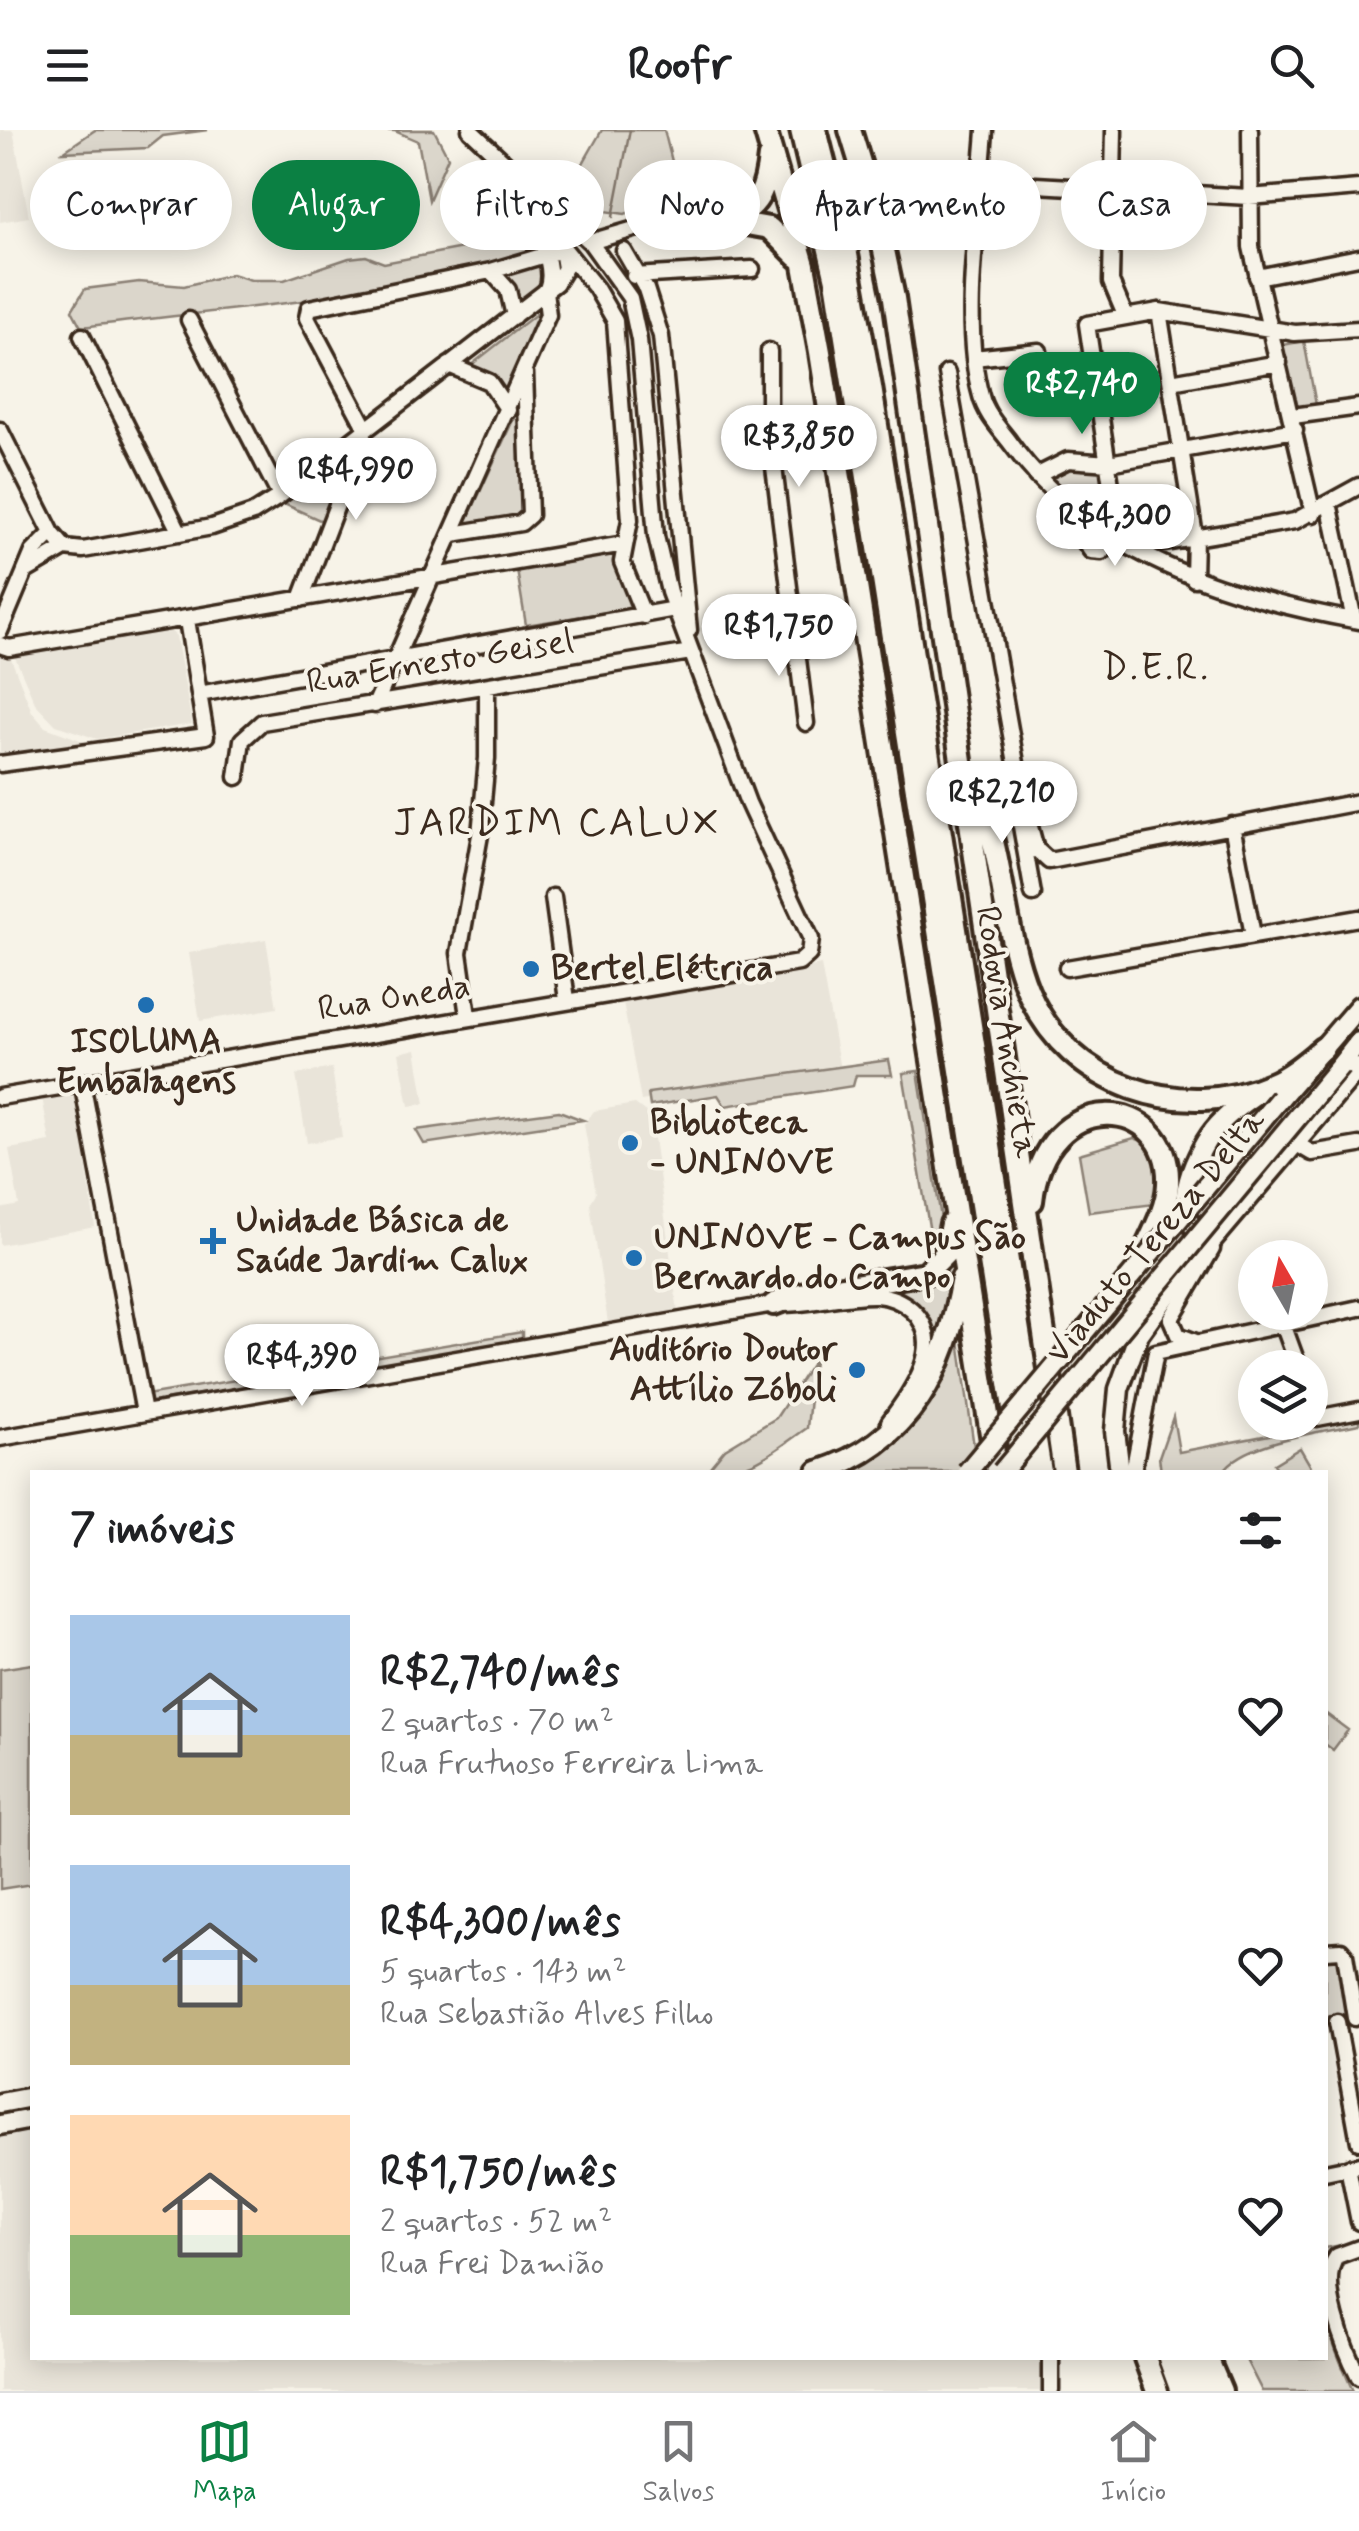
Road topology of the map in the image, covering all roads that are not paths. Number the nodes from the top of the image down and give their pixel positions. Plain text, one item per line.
1 (470, 130) edge
2 (802, 130) edge
3 (816, 130) edge
4 (985, 130) edge
5 (1114, 130) edge
6 (1250, 130) edge
7 (851, 132) edge
8 (768, 138) edge
9 (489, 146) junction
10 (504, 160) edge
11 (983, 160) edge
12 (1114, 160) edge
13 (1359, 188) edge
14 (760, 194) edge
15 (1207, 195) edge
16 (1249, 197) junction
17 (760, 227) edge
18 (562, 250) junction
19 (596, 250) edge
20 (979, 250) edge
21 (1112, 250) edge
22 (624, 251) dead end
23 (544, 254) junction
24 (1359, 257) edge
25 (805, 268) junction
26 (752, 269) dead end
27 (491, 271) junction
28 (638, 273) junction
29 (1257, 277) junction
30 (621, 282) junction
31 (546, 291) junction
32 (1159, 311) junction
33 (1125, 315) junction
34 (514, 316) junction
35 (189, 320) dead end
36 (1270, 328) junction
37 (1359, 328) edge
38 (82, 336) dead end
39 (770, 351) dead end
40 (1039, 351) dead end
41 (974, 358) junction
42 (1279, 363) junction
43 (449, 365) junction
44 (525, 369) junction
45 (946, 373) dead end
46 (1171, 382) junction
47 (981, 400) junction
48 (1359, 407) edge
49 (508, 410) junction
50 (956, 420) junction
51 (1294, 423) junction
52 (366, 429) junction
53 (0, 430) edge
54 (1182, 448) junction
55 (332, 456) junction
56 (1109, 463) junction
57 (352, 469) junction
58 (1036, 476) junction
59 (1359, 486) edge
60 (280, 496) junction
61 (1054, 496) junction
62 (1329, 502) junction
63 (1313, 514) junction
64 (52, 533) junction
65 (180, 534) junction
66 (452, 534) junction
67 (1196, 536) junction
68 (1119, 538) junction
69 (624, 544) junction
70 (65, 548) junction
71 (1136, 548) junction
72 (680, 560) junction
73 (25, 572) junction
74 (664, 573) junction
75 (431, 577) junction
76 (1194, 579) junction
77 (301, 599) junction
78 (675, 610) junction
79 (1356, 615) edge
80 (644, 616) junction
81 (187, 620) junction
82 (1, 641) edge
83 (691, 652) junction
84 (393, 662) junction
85 (487, 686) junction
86 (918, 686) junction
87 (199, 694) junction
88 (375, 706) junction
89 (806, 723) dead end
90 (963, 762) junction
91 (0, 764) edge
92 (237, 777) dead end
93 (1022, 797) junction
94 (1359, 802) edge
95 (1232, 825) junction
96 (1033, 894) dead end
97 (554, 897) dead end
98 (1359, 918) edge
99 (1253, 935) junction
100 (1067, 968) dead end
101 (567, 1000) junction
102 (1359, 1006) edge
103 (468, 1016) junction
104 (1359, 1042) edge
105 (1324, 1048) joint
106 (1349, 1067) edge
107 (82, 1082) junction
108 (1276, 1091) junction
109 (1009, 1094) junction
110 (0, 1096) edge
111 (1295, 1143) junction
112 (1359, 1145) edge
113 (951, 1177) junction
114 (1028, 1233) junction
115 (1220, 1234) junction
116 (964, 1261) junction
117 (1134, 1272) junction
118 (774, 1304) junction
119 (1359, 1308) edge
120 (1328, 1315) edge
121 (1254, 1330) edge
122 (1196, 1342) junction
123 (1359, 1410) edge
124 (1328, 1416) edge
125 (135, 1419) junction
126 (0, 1438) edge
127 (864, 1452) junction
128 (823, 1470) edge
129 (968, 1470) edge
130 (997, 1470) edge
131 (999, 1470) edge
132 (1023, 1470) edge
133 (1041, 1470) edge
134 (1064, 1470) edge
135 (1120, 1470) edge
136 (1133, 1470) edge
137 (1328, 1951) edge
138 (1357, 2018) edge
139 (1331, 2024) edge
140 (30, 2097) edge
141 (0, 2103) edge
142 (30, 2119) edge
143 (0, 2125) edge
144 (1359, 2142) edge
145 (1353, 2166) edge
146 (1328, 2171) edge
147 (1359, 2222) edge
148 (1359, 2248) edge
149 (1051, 2360) edge
150 (1146, 2360) edge
151 (1170, 2360) edge
152 (1189, 2360) edge
153 (1209, 2360) edge
154 (1359, 2377) edge
155 (1051, 2391) edge
156 (1157, 2391) edge
157 (1181, 2391) edge
158 (1200, 2391) edge
159 (1222, 2391) edge

1 - 9 street
2 - 132 highway, Rodovia Anchieta
3 - 86 highway, Rodovia Anchieta
4 - 11 street
5 - 12 street
6 - 16 street
7 - 90 highway
8 - 14 highway
8 - 25 highway
9 - 10 street
9 - 23 street
13 - 16 street
15 - 16 street
16 - 29 street
17 - 25 highway
18 - 23 street
18 - 31 street
18 - 69 street
19 - 30 street
20 - 41 street
21 - 33 street
22 - 28 street
23 - 27 street
23 - 31 street
24 - 29 street
25 - 113 highway
26 - 28 street
27 - 34 street
27 - 52 street
28 - 30 street
28 - 72 street
29 - 36 street
30 - 74 street
31 - 34 street
31 - 44 street
32 - 33 street
32 - 36 street
32 - 46 street
33 - 56 street
34 - 43 street
35 - 60 street
36 - 37 street
36 - 42 street
38 - 65 street
39 - 89 street
40 - 41 street
41 - 47 street
42 - 46 street
42 - 51 street
43 - 49 street
43 - 52 street
44 - 49 street
44 - 66 street
45 - 50 street
46 - 54 street
47 - 50 street
47 - 58 street
48 - 51 street
49 - 66 street
50 - 93 street
51 - 54 street
51 - 63 street
52 - 55 street
52 - 57 street
53 - 64 street
54 - 56 street
54 - 67 street
55 - 57 street
55 - 60 street
56 - 58 street
56 - 68 street
57 - 77 street
58 - 61 street
59 - 62 street
60 - 65 street
61 - 68 street
61 - 68 street
62 - 63 street
62 - 79 street
63 - 67 street
64 - 70 street
64 - 73 street
65 - 70 street
66 - 75 street
67 - 71 street
67 - 76 street
68 - 71 street
69 - 75 street
69 - 80 street
70 - 73 street
71 - 76 street
72 - 74 street
72 - 83 street
73 - 82 street
74 - 78 street
75 - 77 street
75 - 84 street
76 - 79 street
77 - 81 street
78 - 80 street
78 - 83 street
80 - 84 street
81 - 82 street
81 - 87 street
83 - 85 street, Rua Ernesto Geisel
83 - 101 street, Rua Oneda
84 - 87 street
84 - 88 street
85 - 88 street, Rua Ernesto Geisel
85 - 103 street
86 - 109 highway
86 - 133 highway, Rodovia Anchieta
87 - 91 street
88 - 92 street, Rua Ernesto Geisel
90 - 108 highway
90 - 109 highway
93 - 95 street
93 - 96 street
94 - 95 street
95 - 99 street
97 - 101 street
98 - 99 street
99 - 100 street
101 - 103 street, Rua Oneda
102 - 105 main road
103 - 107 street, Rua Oneda
104 - 106 main road, Viaduto Tereza Delta
105 - 108 highway
106 - 111 main road
106 - 131 main road, Viaduto Tereza Delta, bridge
107 - 110 street, Rua Oneda
107 - 125 street
108 - 115 main road
108 - 117 main road, Viaduto Tereza Delta, bridge
109 - 114 highway
111 - 112 street
111 - 115 main road
113 - 116 highway
113 - 118 highway
114 - 117 highway, bridge
114 - 134 highway
115 - 122 street
115 - 135 main road
116 - 127 highway
116 - 130 highway
117 - 129 main road, Viaduto Tereza Delta, bridge
118 - 125 street
118 - 127 street
119 - 120 street
121 - 122 street
122 - 136 street
123 - 124 street
125 - 126 street
127 - 128 highway
137 - 138 street
138 - 139 street
139 - 144 street
140 - 141 main road
142 - 143 main road
145 - 146 street
145 - 147 street
148 - 154 street
149 - 155 street
150 - 156 highway
151 - 157 highway
152 - 158 highway
153 - 159 highway

